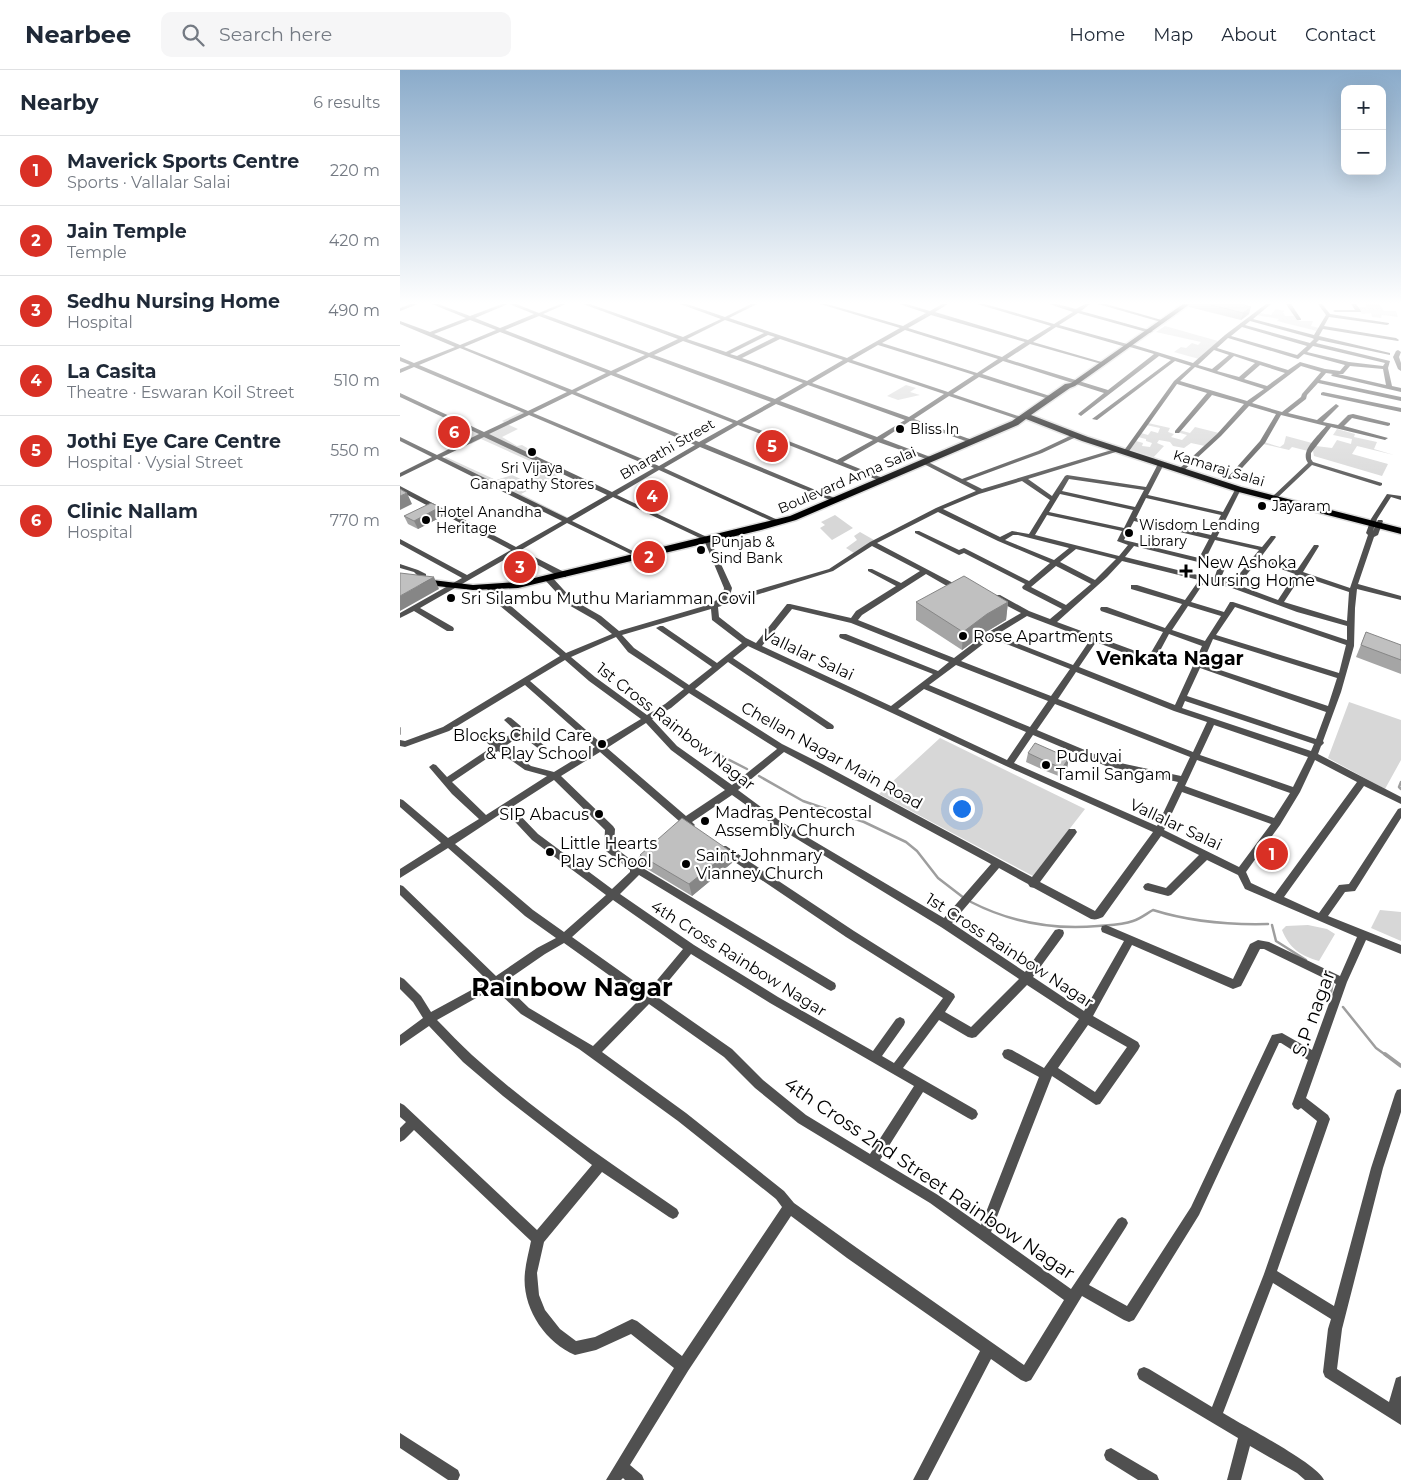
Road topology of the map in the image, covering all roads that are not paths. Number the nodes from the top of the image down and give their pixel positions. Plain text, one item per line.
1 (426, 370) edge
2 (518, 370) edge
3 (599, 370) edge
4 (619, 370) edge
5 (688, 370) edge
6 (772, 370) edge
7 (831, 370) edge
8 (877, 370) edge
9 (962, 370) edge
10 (986, 370) edge
11 (1033, 370) edge
12 (1095, 370) edge
13 (1138, 370) edge
14 (1161, 370) edge
15 (1189, 370) edge
16 (1205, 370) edge
17 (1215, 370) edge
18 (1251, 370) edge
19 (1283, 370) edge
20 (1293, 370) edge
21 (1319, 370) edge
22 (1344, 370) edge
23 (1386, 370) edge
24 (1212, 372) junction
25 (1290, 372) junction
26 (1325, 372) junction
27 (610, 374) junction
28 (978, 375) junction
29 (1239, 380) junction
30 (1317, 381) junction
31 (1176, 382) junction
32 (809, 383) junction
33 (1074, 384) junction
34 (1267, 388) junction
35 (1389, 388) junction
36 (1401, 390) edge
37 (572, 392) junction
38 (1211, 392) junction
39 (1108, 393) junction
40 (949, 394) junction
41 (1323, 394) dead end
42 (400, 395) edge
43 (1051, 398) junction
44 (1123, 398) junction
45 (1401, 399) edge
46 (774, 402) junction
47 (1248, 403) junction
48 (1336, 406) dead end
49 (1401, 410) edge
50 (1040, 412) junction
51 (530, 413) junction
52 (1281, 413) junction
53 (1027, 418) junction
54 (907, 419) junction
55 (737, 423) junction
56 (1042, 423) junction
57 (1318, 423) junction
58 (1388, 424) dead end
59 (1329, 426) junction
60 (1338, 428) junction
61 (1177, 432) dead end
62 (484, 434) junction
63 (1072, 437) junction
64 (1386, 438) dead end
65 (400, 439) edge
66 (1086, 439) junction
67 (877, 440) junction
68 (975, 440) junction
69 (700, 445) junction
70 (1121, 451) junction
71 (437, 457) junction
72 (928, 461) junction
73 (838, 462) junction
74 (1311, 463) junction
75 (1161, 464) junction
76 (659, 468) junction
77 (1180, 470) junction
78 (400, 475) edge
79 (1230, 478) dead end
80 (1023, 479) junction
81 (883, 480) junction
82 (962, 481) junction
83 (1380, 484) dead end
84 (400, 488) edge
85 (1148, 489) junction
86 (1238, 489) junction
87 (982, 492) junction
88 (1059, 492) junction
89 (613, 494) junction
90 (1144, 496) junction
91 (1274, 498) junction
92 (1401, 498) edge
93 (835, 500) junction
94 (1054, 500) junction
95 (938, 509) junction
96 (1137, 509) junction
97 (1046, 513) junction
98 (1224, 514) junction
99 (1132, 518) junction
100 (566, 521) junction
101 (780, 523) junction
102 (1376, 523) junction
103 (1401, 526) edge
104 (1126, 530) junction
105 (917, 532) dead end
106 (1401, 532) edge
107 (1031, 536) junction
108 (1273, 536) dead end
109 (1214, 537) junction
110 (707, 539) junction
111 (1000, 540) junction
112 (400, 541) edge
113 (872, 543) junction
114 (1132, 544) junction
115 (1316, 546) dead end
116 (1074, 547) junction
117 (516, 550) junction
118 (1262, 550) junction
119 (641, 557) junction
120 (1256, 558) junction
121 (1122, 559) junction
122 (1201, 561) junction
123 (1056, 563) junction
124 (400, 566) edge
125 (870, 570) dead end
126 (926, 571) junction
127 (1299, 572) junction
128 (563, 575) junction
129 (467, 578) junction
130 (548, 578) junction
131 (400, 579) edge
132 (968, 579) edge
133 (1203, 579) junction
134 (1216, 582) junction
135 (423, 583) junction
136 (1095, 583) junction
137 (1030, 584) junction
138 (901, 586) junction
139 (1234, 586) junction
140 (450, 587) junction
141 (1134, 587) dead end
142 (491, 589) junction
143 (1354, 589) junction
144 (992, 594) edge
145 (1401, 598) edge
146 (1186, 603) junction
147 (1280, 603) junction
148 (1233, 604) joint
149 (714, 605) junction
150 (415, 608) junction
151 (1066, 608) junction
152 (1104, 609) dead end
153 (1026, 613) junction
154 (1226, 615) junction
155 (400, 616) edge
156 (852, 621) junction
157 (1051, 623) junction
158 (1351, 625) junction
159 (660, 628) dead end
160 (450, 629) dead end
161 (1168, 631) junction
162 (618, 634) junction
163 (990, 635) junction
164 (842, 636) dead end
165 (1211, 636) junction
166 (1094, 640) junction
167 (748, 642) junction
168 (1207, 644) junction
169 (1350, 644) junction
170 (757, 647) junction
171 (565, 657) junction
172 (728, 658) junction
173 (957, 661) junction
174 (1198, 665) junction
175 (716, 666) junction
176 (1075, 668) junction
177 (939, 674) junction
178 (1342, 676) junction
179 (525, 682) junction
180 (924, 686) junction
181 (689, 689) junction
182 (1182, 697) junction
183 (1053, 700) junction
184 (892, 709) junction
185 (1177, 709) junction
186 (1330, 710) junction
187 (647, 719) junction
188 (508, 720) dead end
189 (1212, 720) junction
190 (830, 727) dead end
191 (522, 731) junction
192 (1031, 732) junction
193 (484, 737) dead end
194 (1320, 742) junction
195 (403, 743) edge
196 (498, 747) junction
197 (542, 747) dead end
198 (602, 747) junction
199 (784, 748) junction
200 (1195, 756) junction
201 (1313, 756) junction
202 (1009, 764) junction
203 (433, 767) dead end
204 (554, 776) junction
205 (1363, 780) junction
206 (447, 781) junction
207 (1182, 784) junction
208 (732, 790) junction
209 (1296, 792) junction
210 (1401, 801) edge
211 (400, 802) edge
212 (505, 806) junction
213 (1401, 811) edge
214 (485, 819) junction
215 (684, 822) junction
216 (1277, 823) junction
217 (1159, 831) junction
218 (1072, 832) dead end
219 (672, 833) edge
220 (700, 833) edge
221 (448, 843) junction
222 (659, 844) edge
223 (716, 844) edge
224 (1206, 855) junction
225 (997, 864) junction
226 (634, 868) junction
227 (1241, 872) junction
228 (400, 874) edge
229 (1033, 884) junction
230 (1148, 887) dead end
231 (400, 889) edge
232 (612, 895) junction
233 (1277, 899) junction
234 (1321, 918) junction
235 (945, 924) junction
236 (1106, 929) dead end
237 (1059, 934) dead end
238 (1363, 935) junction
239 (564, 939) junction
240 (1130, 940) junction
241 (690, 948) junction
242 (1401, 950) edge
243 (1027, 978) junction
244 (400, 982) edge
245 (496, 982) junction
246 (1342, 982) junction
247 (831, 986) dead end
248 (648, 998) junction
249 (938, 1014) junction
250 (1086, 1018) junction
251 (429, 1019) junction
252 (900, 1022) dead end
253 (400, 1041) edge
254 (594, 1053) junction
255 (1008, 1054) dead end
256 (874, 1058) junction
257 (1316, 1058) junction
258 (894, 1070) junction
259 (1048, 1072) junction
260 (922, 1085) junction
261 (1401, 1094) edge
262 (400, 1109) edge
263 (972, 1114) dead end
264 (413, 1123) junction
265 (400, 1136) edge
266 (872, 1162) junction
267 (601, 1164) junction
268 (790, 1207) junction
269 (673, 1213) dead end
270 (1122, 1224) dead end
271 (984, 1234) junction
272 (538, 1239) junction
273 (1270, 1274) junction
274 (1077, 1292) junction
275 (1338, 1316) junction
276 (989, 1349) junction
277 (683, 1366) junction
278 (1144, 1374) dead end
279 (1401, 1382) edge
280 (1397, 1416) edge
281 (1215, 1417) junction
282 (1246, 1435) junction
283 (400, 1440) edge
284 (1111, 1455) dead end
285 (621, 1467) junction
286 (453, 1475) dead end
287 (613, 1480) edge
288 (637, 1480) edge
289 (920, 1480) edge
290 (1152, 1480) edge
291 (1234, 1480) edge
292 (1316, 1480) edge

1 - 51 street
2 - 37 street
3 - 27 street
4 - 27 street
5 - 46 street
6 - 32 street
7 - 32 street, Bharathi Street
8 - 40 street
9 - 28 street
10 - 28 street
11 - 33 street
12 - 33 main road, Boulevard Anna Salai
13 - 39 street
14 - 44 street
15 - 31 street
16 - 24 street
17 - 24 street
18 - 29 street
19 - 25 street
20 - 25 street
21 - 26 street
22 - 26 street
23 - 35 street
24 - 29 street
25 - 34 street
26 - 30 street
26 - 35 street
27 - 37 street
27 - 55 street
28 - 40 street
28 - 43 street
29 - 34 street
30 - 45 street
30 - 52 street
31 - 38 street
31 - 70 street
32 - 46 street, Bharathi Street
32 - 54 street
33 - 39 street
33 - 43 main road, Boulevard Anna Salai
33 - 50 main road, Boulevard Anna Salai
34 - 47 street
35 - 36 street
37 - 51 street
37 - 69 street
38 - 47 street
38 - 61 street
39 - 44 street
39 - 44 street
40 - 53 street
40 - 54 street
41 - 49 street
42 - 62 street
43 - 53 main road, Boulevard Anna Salai
46 - 55 street, Bharathi Street
46 - 67 street
47 - 52 street
47 - 77 street
48 - 57 street
50 - 53 main road, Boulevard Anna Salai
50 - 56 main road
51 - 62 street
51 - 76 street
52 - 57 street
52 - 79 street
53 - 56 main road, Kamaraj Salai
53 - 63 main road, Kamaraj Salai
53 - 68 main road, Boulevard Anna Salai
54 - 67 street
54 - 68 street
55 - 69 street, Bharathi Street
55 - 73 street
56 - 66 main road, Kamaraj Salai
57 - 59 street
58 - 60 street
59 - 60 street
59 - 74 street
60 - 64 street
62 - 71 street
62 - 89 street
63 - 66 main road, Kamaraj Salai
63 - 82 street
65 - 71 street
66 - 70 main road, Kamaraj Salai
67 - 72 street
67 - 73 street
68 - 72 main road, Boulevard Anna Salai
69 - 76 street, Bharathi Street
69 - 93 street
70 - 75 main road, Kamaraj Salai
70 - 80 street
71 - 78 street
71 - 100 street
72 - 81 main road, Boulevard Anna Salai
72 - 82 street
73 - 81 street
74 - 83 street
74 - 91 street
75 - 77 main road, Kamaraj Salai
75 - 85 street
76 - 89 street, Bharathi Street
76 - 101 street
77 - 86 main road, Kamaraj Salai
80 - 87 street
80 - 94 street
81 - 93 main road, Boulevard Anna Salai
82 - 87 street
84 - 117 street
85 - 88 street
85 - 90 street
86 - 91 main road, Kamaraj Salai
86 - 98 street
87 - 95 street
88 - 94 street
88 - 96 street
89 - 100 street, Bharathi Street
89 - 110 street
90 - 96 street
90 - 98 street
91 - 102 main road, Kamaraj Salai
92 - 102 street
93 - 101 main road, Boulevard Anna Salai
94 - 97 street
95 - 111 street
95 - 113 street
96 - 99 street
97 - 104 street
97 - 107 street
98 - 109 street
99 - 104 street
99 - 109 street
100 - 117 street, Bharathi Street
100 - 119 street
101 - 110 main road, Boulevard Anna Salai
102 - 103 main road, Kamaraj Salai
102 - 106 main road, Kamaraj Salai
102 - 143 street
104 - 114 street
105 - 137 street
107 - 111 street
107 - 116 street
108 - 118 street
109 - 118 street
109 - 122 street
110 - 119 main road, Boulevard Anna Salai
110 - 149 street
111 - 123 street
112 - 129 street
113 - 126 street
113 - 149 street
114 - 121 street
114 - 122 street
115 - 127 street
116 - 121 street
116 - 123 street
117 - 128 street
117 - 129 street, Bharathi Street
118 - 120 street
119 - 128 main road, Boulevard Anna Salai
120 - 127 street
120 - 139 street
121 - 133 street
121 - 136 street
122 - 134 street
123 - 136 street
123 - 137 street
124 - 135 street
125 - 138 street
126 - 132 street
126 - 138 street
127 - 143 street
127 - 147 street
128 - 130 main road, Boulevard Anna Salai
129 - 140 street, Bharathi Street
130 - 142 main road, Boulevard Anna Salai
130 - 162 street, Chellan Nagar Main Road
131 - 135 main road, Boulevard Anna Salai
133 - 134 street
133 - 146 street
134 - 139 street
135 - 140 main road, Boulevard Anna Salai
136 - 151 street
137 - 151 street
138 - 156 street
139 - 147 street
140 - 142 main road, Boulevard Anna Salai
140 - 150 street, Bharathi Street
141 - 146 street
142 - 171 street, 1st Cross Rainbow Nagar
143 - 145 street
143 - 158 street
144 - 153 street
146 - 154 street
146 - 161 street
147 - 158 street
148 - 154 street
148 - 169 street
149 - 162 street
149 - 167 street, Vallalar Salai
150 - 155 street, Bharathi Street
150 - 160 street
151 - 157 street
152 - 161 street
153 - 157 street
153 - 163 street
154 - 165 street
156 - 170 street
156 - 173 street
157 - 166 street
158 - 169 street
159 - 175 street
161 - 166 street
161 - 168 street
162 - 171 street
162 - 181 street, Chellan Nagar Main Road
163 - 173 street
163 - 176 street
164 - 177 street
165 - 168 street
165 - 178 street
166 - 176 street
167 - 170 street, Vallalar Salai
167 - 172 street
168 - 174 street
169 - 178 street
170 - 184 street, Vallalar Salai
171 - 179 street
171 - 187 street, 1st Cross Rainbow Nagar
172 - 175 street
172 - 190 street
173 - 177 street
173 - 183 street
174 - 182 street
174 - 186 street
175 - 181 street
176 - 183 street
176 - 185 street
177 - 180 street
178 - 186 street
179 - 195 street
179 - 198 street
180 - 184 street
180 - 192 street
181 - 187 street
181 - 199 street, Chellan Nagar Main Road
182 - 185 street
182 - 194 street
183 - 192 street
183 - 200 street
184 - 202 street, Vallalar Salai
185 - 189 street
186 - 194 street
187 - 198 street
187 - 208 street, 1st Cross Rainbow Nagar
188 - 191 street
189 - 200 street
189 - 201 street
191 - 196 street
191 - 197 street
192 - 202 street
192 - 207 street
193 - 196 street
194 - 201 street
196 - 204 street
196 - 206 street
198 - 204 street
198 - 215 street
199 - 208 street
199 - 225 street, Chellan Nagar Main Road
200 - 207 street
200 - 209 street
201 - 205 street
201 - 209 street
202 - 217 street, Vallalar Salai
203 - 206 street
204 - 212 street
204 - 226 street
205 - 210 street
205 - 233 street
206 - 214 street
207 - 216 street
207 - 217 street
208 - 215 street
208 - 235 street, 1st Cross Rainbow Nagar
209 - 216 street
211 - 221 street
212 - 214 street
212 - 232 street, 4th Cross Rainbow Nagar
213 - 234 street
214 - 221 street
215 - 219 street
215 - 220 street
216 - 227 street
217 - 224 street, Vallalar Salai
217 - 229 street, Chellan Nagar Main Road
218 - 229 street
221 - 228 street
221 - 239 street
222 - 226 street
223 - 249 street
224 - 227 street, Vallalar Salai
224 - 230 street
225 - 229 street, Chellan Nagar Main Road
225 - 235 street
226 - 232 street
226 - 247 street
227 - 233 street
231 - 245 street
232 - 239 street
232 - 241 street, 4th Cross Rainbow Nagar
233 - 234 street
234 - 238 street
235 - 243 street, 1st Cross Rainbow Nagar
236 - 240 street
237 - 243 street
238 - 242 street
238 - 246 street, S.P nagar
239 - 245 street
239 - 248 street
240 - 246 street
240 - 250 street
241 - 248 street
241 - 256 street, 4th Cross Rainbow Nagar
243 - 249 street
243 - 250 street, 1st Cross Rainbow Nagar
244 - 251 street
245 - 251 street
245 - 254 street
246 - 257 street, S.P nagar
248 - 254 street
248 - 266 street, 4th Cross 2nd Street Rainbow Nagar
249 - 258 street
250 - 259 street
250 - 259 street, 1st Cross Rainbow Nagar
251 - 253 street
251 - 267 street
252 - 256 street
254 - 268 street
255 - 259 street
256 - 258 street, 4th Cross Rainbow Nagar
257 - 273 street, S.P nagar
257 - 274 street
258 - 260 street, 4th Cross Rainbow Nagar
259 - 271 street
260 - 263 street, 4th Cross Rainbow Nagar
260 - 266 street
261 - 275 street
262 - 264 street
264 - 265 street
264 - 272 street
266 - 271 street, 4th Cross 2nd Street Rainbow Nagar
267 - 269 street
267 - 272 street
268 - 276 street
268 - 277 street
270 - 274 street
271 - 274 street, 4th Cross 2nd Street Rainbow Nagar
272 - 277 street
273 - 275 street
273 - 281 street
274 - 276 street
275 - 280 street
276 - 289 street
277 - 285 street
278 - 281 street
279 - 280 street
281 - 282 street
282 - 291 street
282 - 292 street
283 - 286 street
284 - 290 street
285 - 287 street
285 - 288 street

